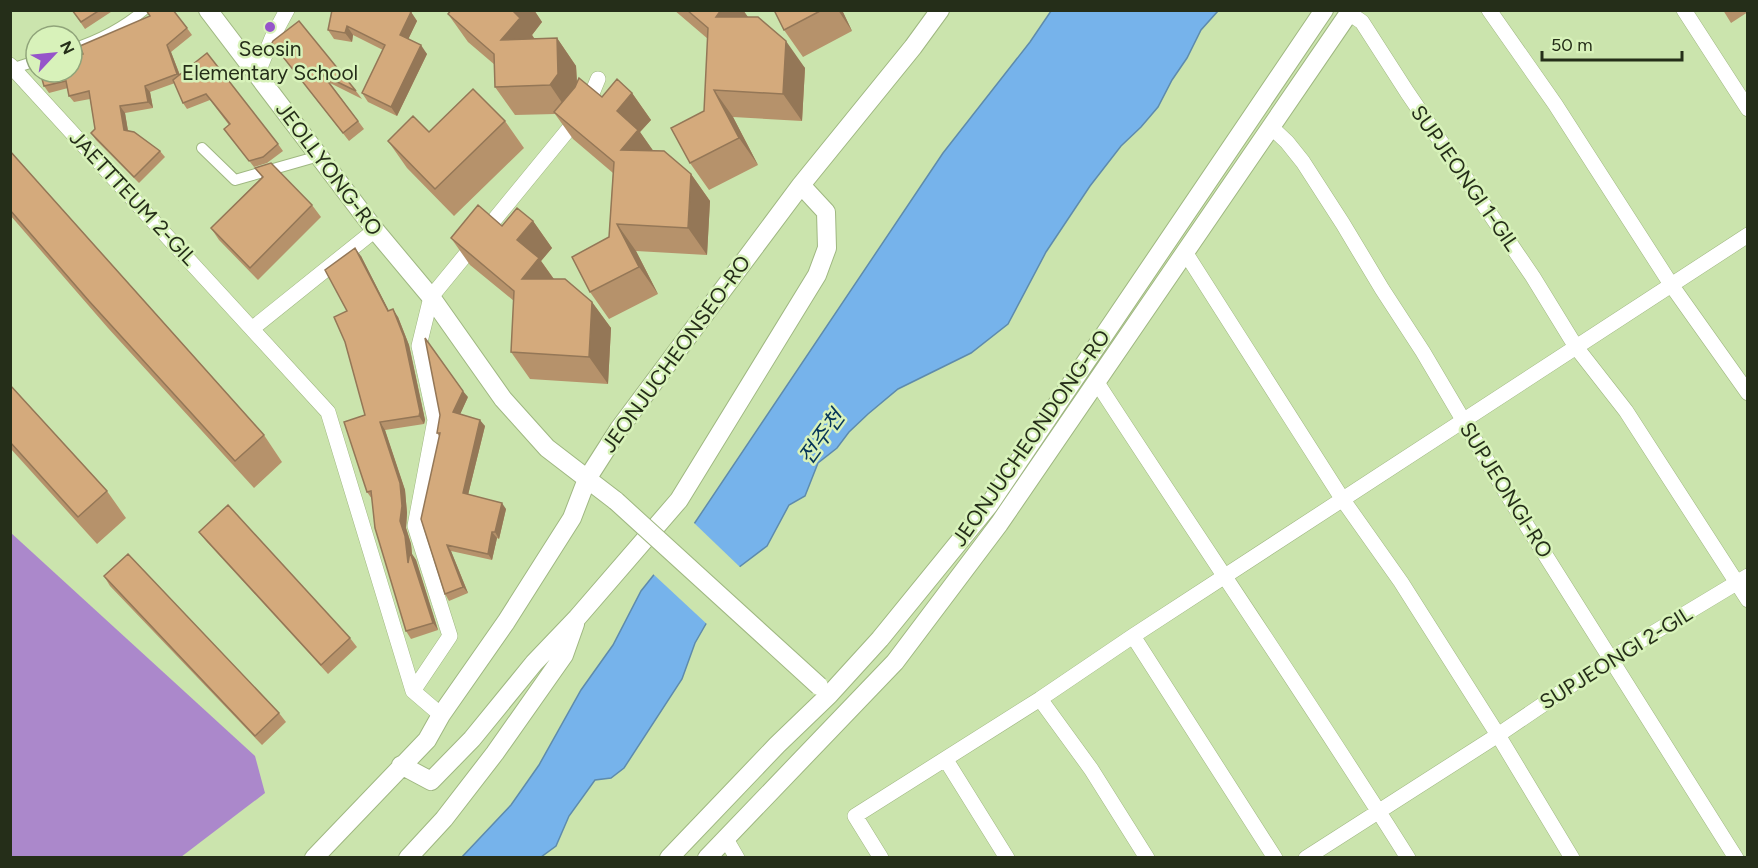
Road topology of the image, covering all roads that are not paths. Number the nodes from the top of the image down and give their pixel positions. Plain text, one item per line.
1 (144, 10) edge
2 (208, 10) edge
3 (939, 10) edge
4 (1324, 10) edge
5 (1489, 10) edge
6 (1684, 10) edge
7 (284, 12) edge
8 (1350, 12) edge
9 (84, 46) edge
10 (12, 69) edge
11 (257, 75) junction
12 (598, 79) dead end
13 (1748, 109) edge
14 (1271, 127) junction
15 (202, 148) dead end
16 (319, 156) junction
17 (801, 184) junction
18 (375, 230) junction
19 (1748, 235) edge
20 (1185, 252) junction
21 (1672, 286) junction
22 (431, 297) junction
23 (253, 328) junction
24 (1576, 346) junction
25 (1096, 381) junction
26 (1748, 393) edge
27 (1463, 421) junction
28 (587, 479) junction
29 (1343, 500) junction
30 (1224, 578) junction
31 (1742, 579) edge
32 (1748, 600) edge
33 (577, 618) junction
34 (1133, 636) junction
35 (1610, 659) junction
36 (414, 691) junction
37 (824, 691) junction
38 (1040, 699) junction
39 (847, 712) junction
40 (441, 715) junction
41 (1498, 735) junction
42 (946, 760) junction
43 (401, 765) junction
44 (1379, 811) junction
45 (726, 839) junction
46 (1569, 852) edge
47 (314, 858) edge
48 (408, 858) edge
49 (669, 858) edge
50 (707, 858) edge
51 (737, 858) edge
52 (881, 858) edge
53 (1007, 858) edge
54 (1147, 858) edge
55 (1275, 858) edge
56 (1306, 858) edge
57 (1408, 858) edge
58 (1736, 858) edge

1 - 9 street
2 - 11 street, JEOLLYONG-RO
3 - 17 street, JEONJUCHEONSEO-RO
4 - 37 street, JEONJUCHEONDONG-RO
5 - 21 street
6 - 13 street
7 - 11 street
8 - 14 street, JEONJUCHEONDONG-RO
8 - 24 street, SUPJEONGI 1-GIL
10 - 23 street, JAETTTEUM 2-GIL
11 - 16 street, JEOLLYONG-RO
12 - 22 street
14 - 20 street, JEONJUCHEONDONG-RO
14 - 27 street, SUPJEONGI-RO
15 - 16 street
16 - 18 street, JEOLLYONG-RO
17 - 28 street, JEONJUCHEONSEO-RO
17 - 33 street
18 - 22 street, JEOLLYONG-RO
18 - 23 street
19 - 21 street
20 - 25 street, JEONJUCHEONDONG-RO
20 - 29 street
21 - 24 street
21 - 26 street
22 - 28 street, JEOLLYONG-RO
22 - 36 street
23 - 36 street
24 - 27 street
24 - 31 street, SUPJEONGI 1-GIL
25 - 30 street
25 - 39 street, JEONJUCHEONDONG-RO
27 - 29 street
27 - 35 street, SUPJEONGI-RO
28 - 37 street, JEOLLYONG-RO, bridge
28 - 40 street, JEONJUCHEONSEO-RO
29 - 30 street
29 - 41 street
30 - 34 street
30 - 44 street
31 - 32 street
31 - 35 street, SUPJEONGI 2-GIL
33 - 43 street
33 - 48 street
34 - 38 street
34 - 55 street
35 - 41 street, SUPJEONGI 2-GIL
35 - 58 street, SUPJEONGI-RO
36 - 40 street
37 - 39 street, JEOLLYONG-RO
37 - 49 street, JEONJUCHEONDONG-RO
38 - 42 street
38 - 54 street
39 - 45 street, JEONJUCHEONDONG-RO
40 - 43 street, JEONJUCHEONSEO-RO
41 - 44 street, SUPJEONGI 2-GIL
41 - 46 street
42 - 52 street
42 - 53 street
43 - 47 street, JEONJUCHEONSEO-RO
44 - 56 street, SUPJEONGI 2-GIL
44 - 57 street
45 - 50 street, JEONJUCHEONDONG-RO
45 - 51 street

